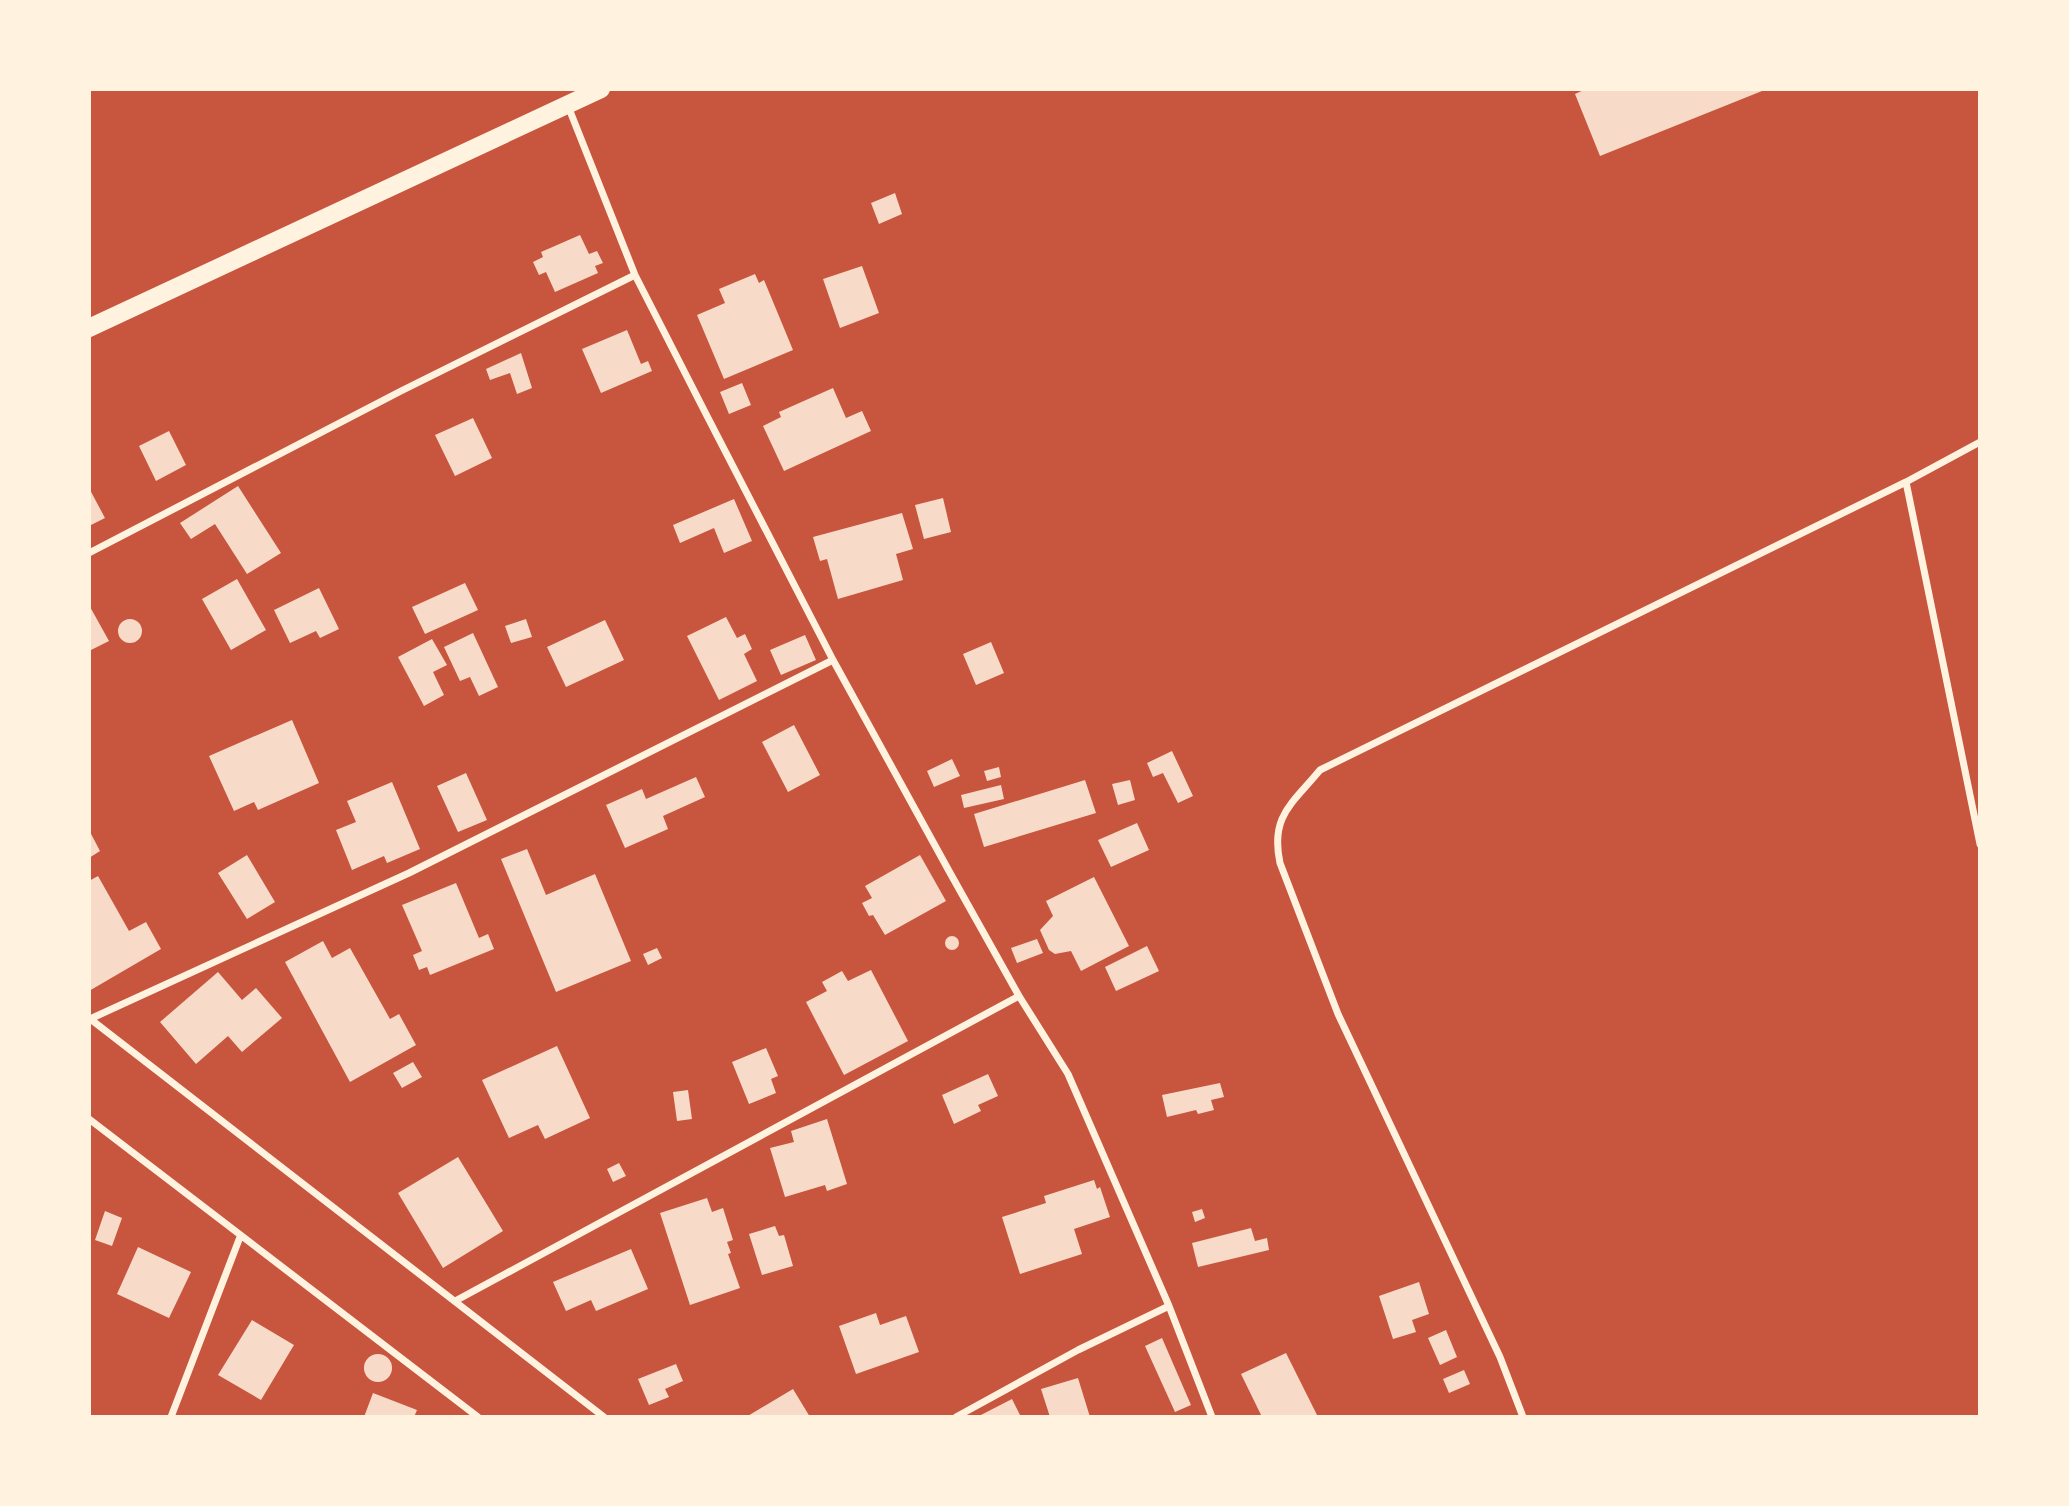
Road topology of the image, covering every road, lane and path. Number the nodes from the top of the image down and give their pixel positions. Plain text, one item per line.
1 (601, 89) edge
2 (568, 104) junction
3 (635, 275) junction
4 (89, 328) edge
5 (1980, 442) edge
6 (1906, 482) junction
7 (89, 553) edge
8 (833, 660) junction
9 (1980, 844) edge
10 (1018, 996) junction
11 (90, 1018) edge
12 (89, 1119) edge
13 (240, 1237) junction
14 (457, 1300) junction
15 (1169, 1306) junction
16 (466, 1408) junction
17 (171, 1417) edge
18 (462, 1417) edge
19 (478, 1417) edge
20 (604, 1417) edge
21 (956, 1417) edge
22 (1212, 1417) edge
23 (1523, 1417) edge

1 - 2 main road
2 - 3 street
2 - 4 main road
3 - 7 street
3 - 8 street
5 - 6 street
6 - 9 street
6 - 23 street
8 - 10 street
8 - 11 street
10 - 14 street
10 - 15 street
11 - 14 street
12 - 13 street
13 - 16 street
13 - 17 street
14 - 20 street
15 - 21 street
15 - 22 street
16 - 18 street
16 - 19 street

